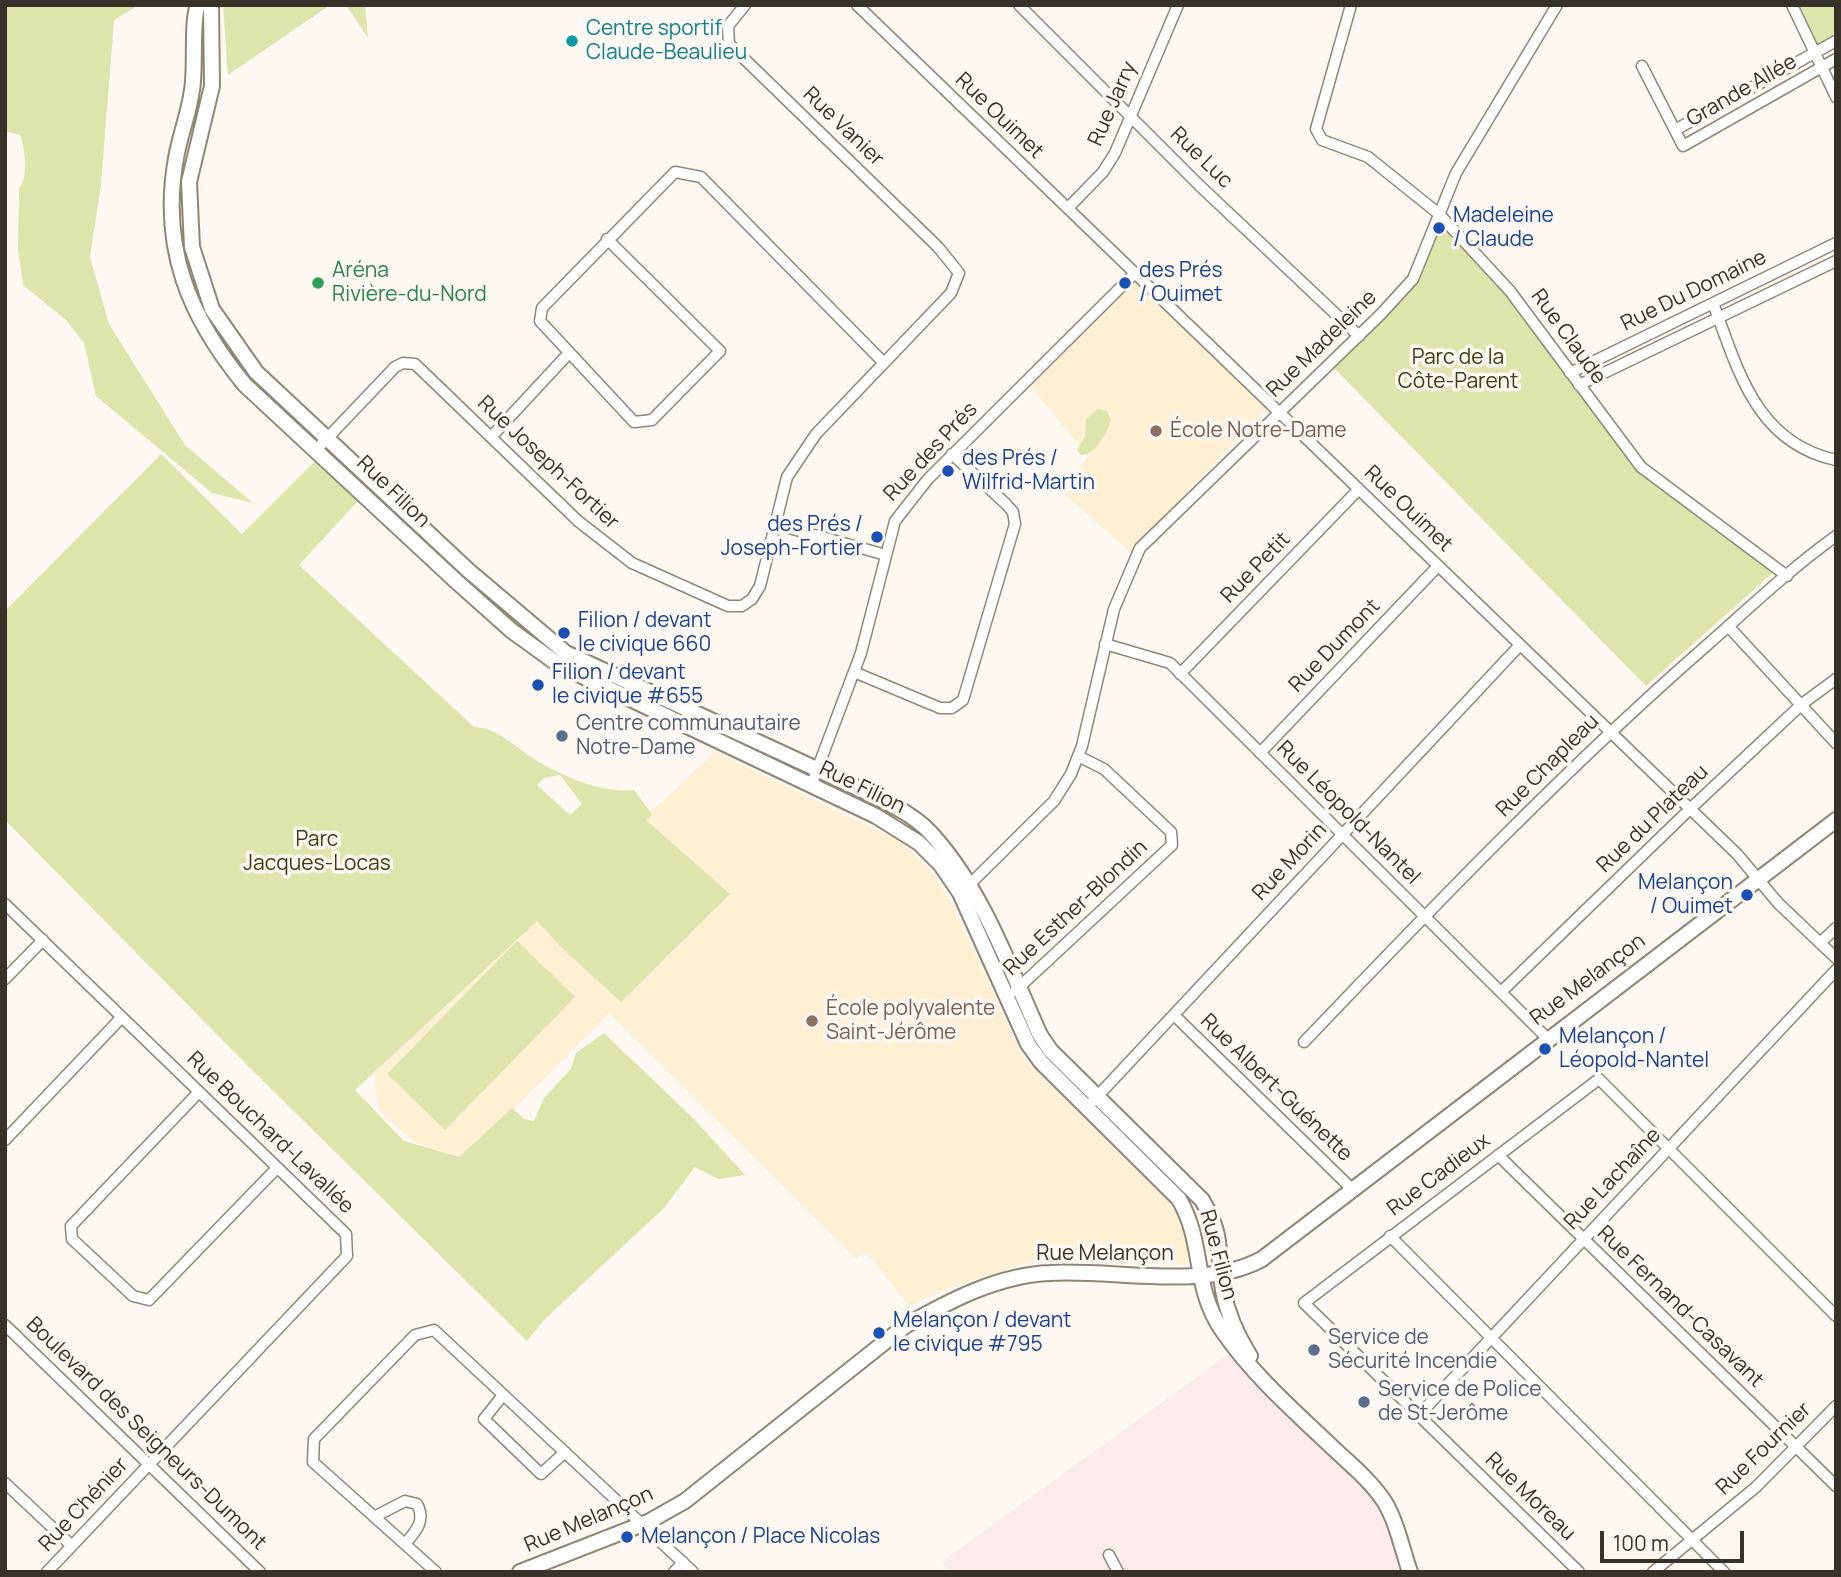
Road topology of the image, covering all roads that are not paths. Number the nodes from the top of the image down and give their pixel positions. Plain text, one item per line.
1 (198, 5) edge
2 (211, 5) edge
3 (746, 5) edge
4 (857, 5) edge
5 (1019, 5) edge
6 (1178, 5) edge
7 (1351, 5) edge
8 (1558, 5) edge
9 (1792, 5) edge
10 (1836, 41) edge
11 (1815, 54) junction
12 (1836, 59) edge
13 (1642, 66) dead end
14 (1822, 67) junction
15 (1836, 97) edge
16 (1130, 116) junction
17 (1675, 130) junction
18 (1068, 208) junction
19 (1439, 214) junction
20 (607, 239) junction
21 (1836, 243) edge
22 (1836, 261) edge
23 (1135, 272) junction
24 (959, 273) joint
25 (1713, 303) junction
26 (1719, 318) junction
27 (1359, 336) junction
28 (568, 354) junction
29 (884, 363) junction
30 (1570, 373) junction
31 (1579, 386) junction
32 (1279, 412) junction
33 (492, 436) junction
34 (322, 444) junction
35 (952, 454) junction
36 (1836, 460) edge
37 (1359, 489) junction
38 (775, 524) junction
39 (1836, 536) edge
40 (886, 555) junction
41 (1438, 566) junction
42 (1787, 576) junction
43 (1728, 626) junction
44 (1105, 644) junction
45 (1520, 645) junction
46 (563, 659) junction
47 (855, 672) junction
48 (1181, 674) junction
49 (1836, 679) edge
50 (1802, 704) junction
51 (1610, 732) junction
52 (1836, 743) edge
53 (1260, 752) junction
54 (1078, 756) junction
55 (819, 769) junction
56 (811, 786) junction
57 (1689, 809) junction
58 (909, 814) junction
59 (1836, 820) edge
60 (898, 828) junction
61 (1342, 834) junction
62 (1758, 879) junction
63 (965, 888) junction
64 (5, 904) edge
65 (1425, 916) junction
66 (1836, 928) edge
67 (43, 940) junction
68 (1820, 943) junction
69 (1836, 958) edge
70 (1836, 970) edge
71 (5, 979) edge
72 (1019, 989) junction
73 (1502, 992) junction
74 (1006, 998) junction
75 (1174, 1015) junction
76 (122, 1017) junction
77 (1547, 1038) junction
78 (1304, 1042) dead end
79 (199, 1092) junction
80 (1092, 1102) junction
81 (5, 1140) edge
82 (1668, 1149) junction
83 (1498, 1155) junction
84 (277, 1168) junction
85 (1351, 1188) junction
86 (1390, 1236) junction
87 (1584, 1239) junction
88 (1222, 1272) junction
89 (1199, 1275) junction
90 (1304, 1303) joint
91 (1836, 1316) edge
92 (5, 1325) edge
93 (1491, 1338) junction
94 (1266, 1381) junction
95 (503, 1395) junction
96 (1836, 1406) edge
97 (1419, 1415) junction
98 (1796, 1447) junction
99 (565, 1452) junction
100 (149, 1464) junction
101 (5, 1483) edge
102 (1836, 1486) edge
103 (374, 1517) junction
104 (641, 1524) junction
105 (1692, 1540) junction
106 (405, 1545) junction
107 (72, 1546) junction
108 (1109, 1555) dead end
109 (683, 1562) junction
110 (47, 1572) edge
111 (260, 1572) edge
112 (436, 1572) edge
113 (520, 1572) edge
114 (674, 1572) edge
115 (693, 1572) edge
116 (1118, 1572) edge
117 (1410, 1572) edge
118 (1579, 1572) edge
119 (1653, 1572) edge
120 (1724, 1572) edge

1 - 34 street, Rue Filion
2 - 34 street, Rue Filion
3 - 24 street, Rue Vanier
4 - 18 street, Rue Ouimet
5 - 16 street, Rue Luc
6 - 16 street, Rue Jarry
7 - 19 street, Rue Claude
8 - 19 street, Rue Madeleine
9 - 11 street
10 - 11 street, Grande Allée
11 - 14 street
11 - 17 street, Grande Allée
12 - 14 street, Grande Allée
13 - 17 street, Grande Allée
14 - 15 street
14 - 17 street, Grande Allée
16 - 18 street, Rue Jarry
16 - 27 street, Rue Luc
18 - 23 street, Rue Ouimet
19 - 27 street, Rue Madeleine
19 - 30 street, Rue Claude
20 - 28 street
20 - 28 street
20 - 29 street
21 - 25 street, Rue Du Domaine
22 - 26 street, Rue Du Domaine
23 - 32 street, Rue Ouimet
23 - 35 street, Rue des Prés
24 - 29 street, Rue Joseph-Fortier
25 - 26 street
25 - 30 street, Rue Du Domaine
26 - 31 street, Rue Du Domaine
26 - 36 street
27 - 32 street, Rue Madeleine
28 - 33 street
29 - 38 street, Rue Joseph-Fortier
30 - 31 street, Rue Claude
31 - 42 street, Rue Claude
32 - 37 street, Rue Ouimet
32 - 44 street, Rue Madeleine
33 - 34 street, Rue Joseph-Fortier
33 - 38 street, Rue Joseph-Fortier
34 - 46 street, Rue Filion
35 - 40 street, Rue des Prés
35 - 47 street
37 - 41 street, Rue Ouimet
37 - 48 street, Rue Petit
38 - 40 street
39 - 42 street, Rue Chapleau
40 - 47 street, Rue des Prés
41 - 45 street, Rue Ouimet
41 - 53 street, Rue Dumont
42 - 43 street, Rue Chapleau
43 - 50 street
43 - 51 street, Rue Chapleau
44 - 48 street, Rue Léopold-Nantel
44 - 54 street, Rue Madeleine
45 - 51 street, Rue Ouimet
45 - 61 street, Rue Morin
46 - 55 street, Rue Filion
46 - 56 street, Rue Filion
47 - 55 street, Rue des Prés
48 - 53 street, Rue Léopold-Nantel
49 - 50 street, Rue du Plateau
50 - 52 street
50 - 57 street, Rue du Plateau
51 - 57 street, Rue Ouimet
51 - 65 street, Rue Chapleau
53 - 61 street, Rue Léopold-Nantel
54 - 63 street, Rue Madeleine
54 - 72 street, Rue Esther-Blondin
55 - 56 street, Rue des Prés
55 - 58 street, Rue Filion
56 - 60 street, Rue Filion
57 - 62 street, Rue Ouimet
57 - 73 street, Rue du Plateau
58 - 60 street
58 - 63 street, Rue Filion
59 - 62 street, Rue Melançon
60 - 63 street, Rue Filion
61 - 65 street, Rue Léopold-Nantel
61 - 75 street, Rue Morin
62 - 68 street, Rue Ouimet
62 - 77 street, Rue Melançon
63 - 72 street, Rue Filion
63 - 74 street, Rue Filion
64 - 67 street, Rue Bouchard-Lavallée
65 - 73 street, Rue Léopold-Nantel
65 - 78 street, Rue Chapleau
66 - 68 street
67 - 71 street
67 - 76 street, Rue Bouchard-Lavallée
68 - 69 street, Rue Ouimet
70 - 82 street, Rue Lachaîne
72 - 74 street, Rue Esther-Blondin
72 - 80 street, Rue Filion
73 - 77 street, Rue Léopold-Nantel
74 - 80 street, Rue Filion
75 - 80 street, Rue Morin
75 - 85 street, Rue Albert-Guénette
76 - 79 street, Rue Bouchard-Lavallée
76 - 81 street
77 - 85 street, Rue Melançon
79 - 84 street, Rue Bouchard-Lavallée
79 - 84 street
80 - 88 street, Rue Filion
80 - 89 street, Rue Filion
82 - 83 street, Rue Cadieux
82 - 87 street, Rue Lachaîne
82 - 91 street
83 - 86 street, Rue Cadieux
83 - 87 street, Rue Fernand-Casavant
84 - 100 street, Rue Bouchard-Lavallée
85 - 88 street, Rue Melançon
86 - 90 street, Rue Cadieux
86 - 93 street
87 - 93 street, Rue Lachaîne
87 - 98 street, Rue Fernand-Casavant
88 - 89 street, Rue Melançon
88 - 94 street, Rue Filion
89 - 94 street, Rue Filion
89 - 104 street, Rue Melançon
90 - 97 street, Rue Moreau
92 - 100 street, Boulevard des Seigneurs-Dumont
93 - 97 street, Rue Lachaîne
93 - 105 street
94 - 117 street, Rue Filion
95 - 99 street
95 - 99 street
95 - 103 street
96 - 98 street, Rue Fournier
97 - 118 street, Rue Moreau
98 - 102 street, Rue Fernand-Casavant
98 - 105 street, Rue Fournier
99 - 104 street
100 - 107 street, Rue Chénier
100 - 111 street, Boulevard des Seigneurs-Dumont
101 - 107 street
103 - 106 street
103 - 106 street
104 - 109 street
104 - 113 street, Rue Melançon
105 - 119 street, Rue Fournier
105 - 120 street
106 - 112 street
107 - 110 street, Rue Chénier
108 - 116 street
109 - 114 street
109 - 115 street

